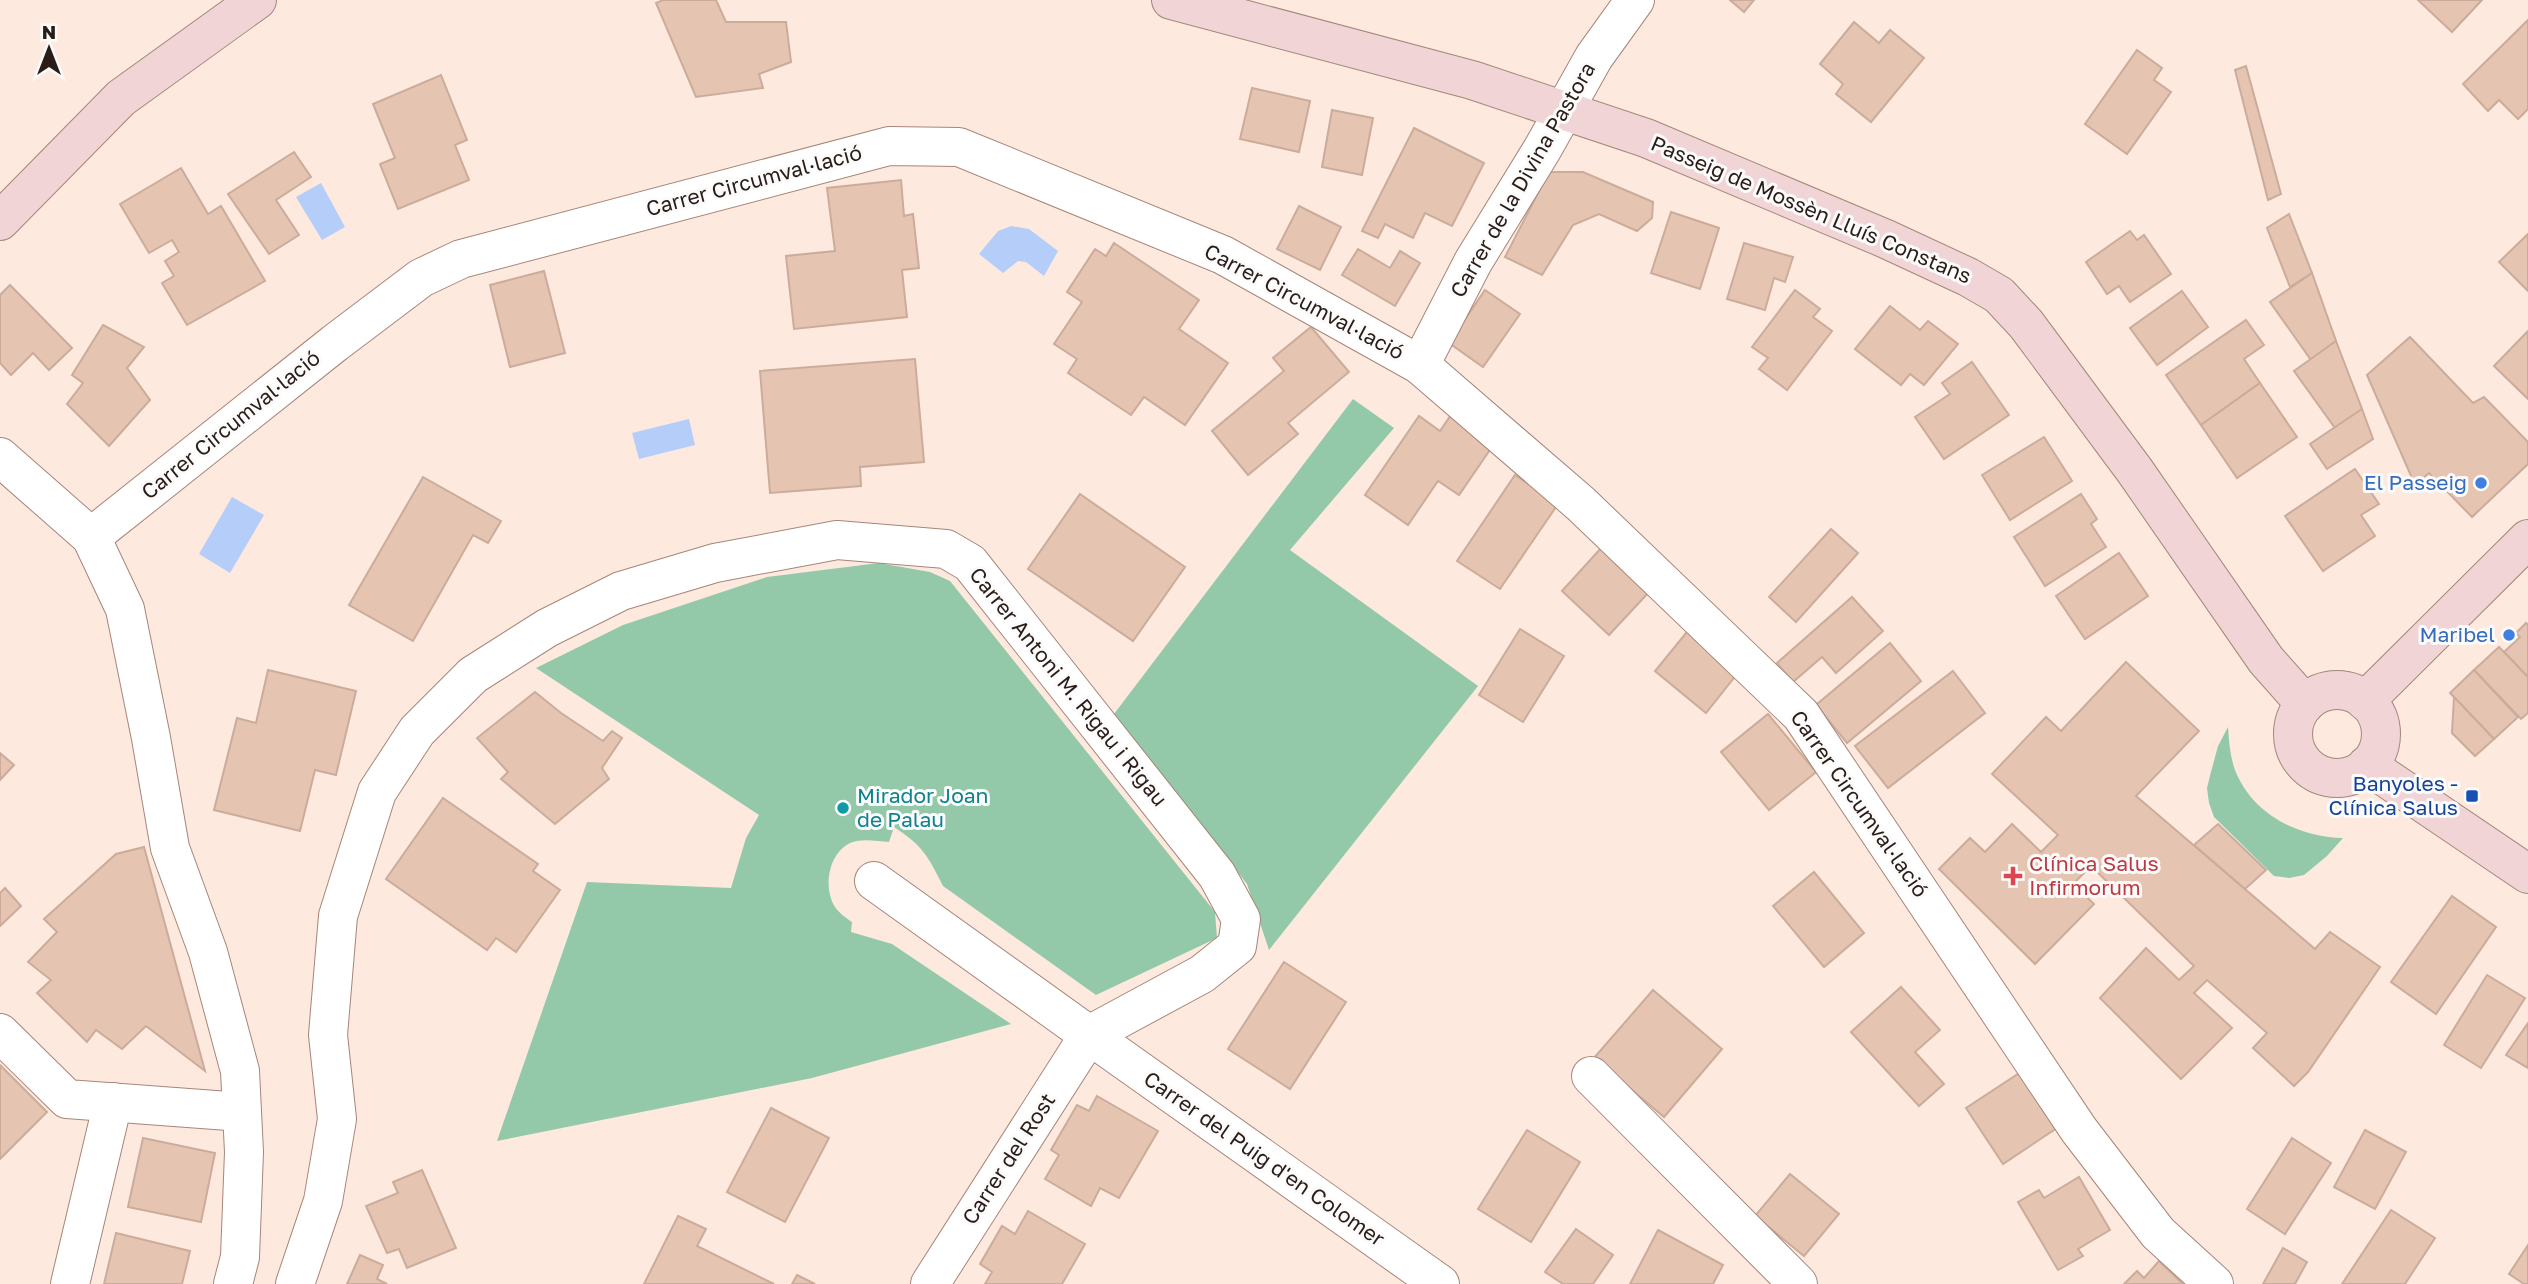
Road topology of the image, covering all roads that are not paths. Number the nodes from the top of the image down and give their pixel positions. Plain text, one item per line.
1 (257, 0) edge
2 (1171, 0) edge
3 (1635, 0) edge
4 (1565, 110) junction
5 (0, 220) edge
6 (1420, 365) junction
7 (0, 457) edge
8 (91, 537) junction
9 (2528, 538) edge
10 (2365, 701) junction
11 (2305, 704) junction
12 (2367, 765) junction
13 (2528, 874) edge
14 (874, 881) dead end
15 (0, 1033) edge
16 (1088, 1035) junction
17 (1591, 1076) dead end
18 (113, 1102) junction
19 (242, 1112) junction
20 (70, 1284) edge
21 (233, 1284) edge
22 (295, 1284) edge
23 (930, 1284) edge
24 (1440, 1284) edge
25 (1798, 1284) edge
26 (2214, 1284) edge

1 - 5 main road
2 - 4 main road, Passeig de Mossèn Lluís Constans
3 - 4 street, Carrer de la Divina Pastora
4 - 6 street, Carrer de la Divina Pastora
4 - 11 main road, Passeig de Mossèn Lluís Constans
6 - 8 street, Carrer Circumval·lació
6 - 26 street, Carrer Circumval·lació
7 - 8 street
8 - 19 street
9 - 10 main road
10 - 11 main road
10 - 12 main road
11 - 12 main road
12 - 13 main road
14 - 16 street
15 - 18 street
16 - 22 street, Carrer Antoni M. Rigau i Rigau
16 - 23 street, Carrer del Rost
16 - 24 street, Carrer del Puig d'en Colomer
17 - 25 street
18 - 19 street
18 - 20 street
19 - 21 street

